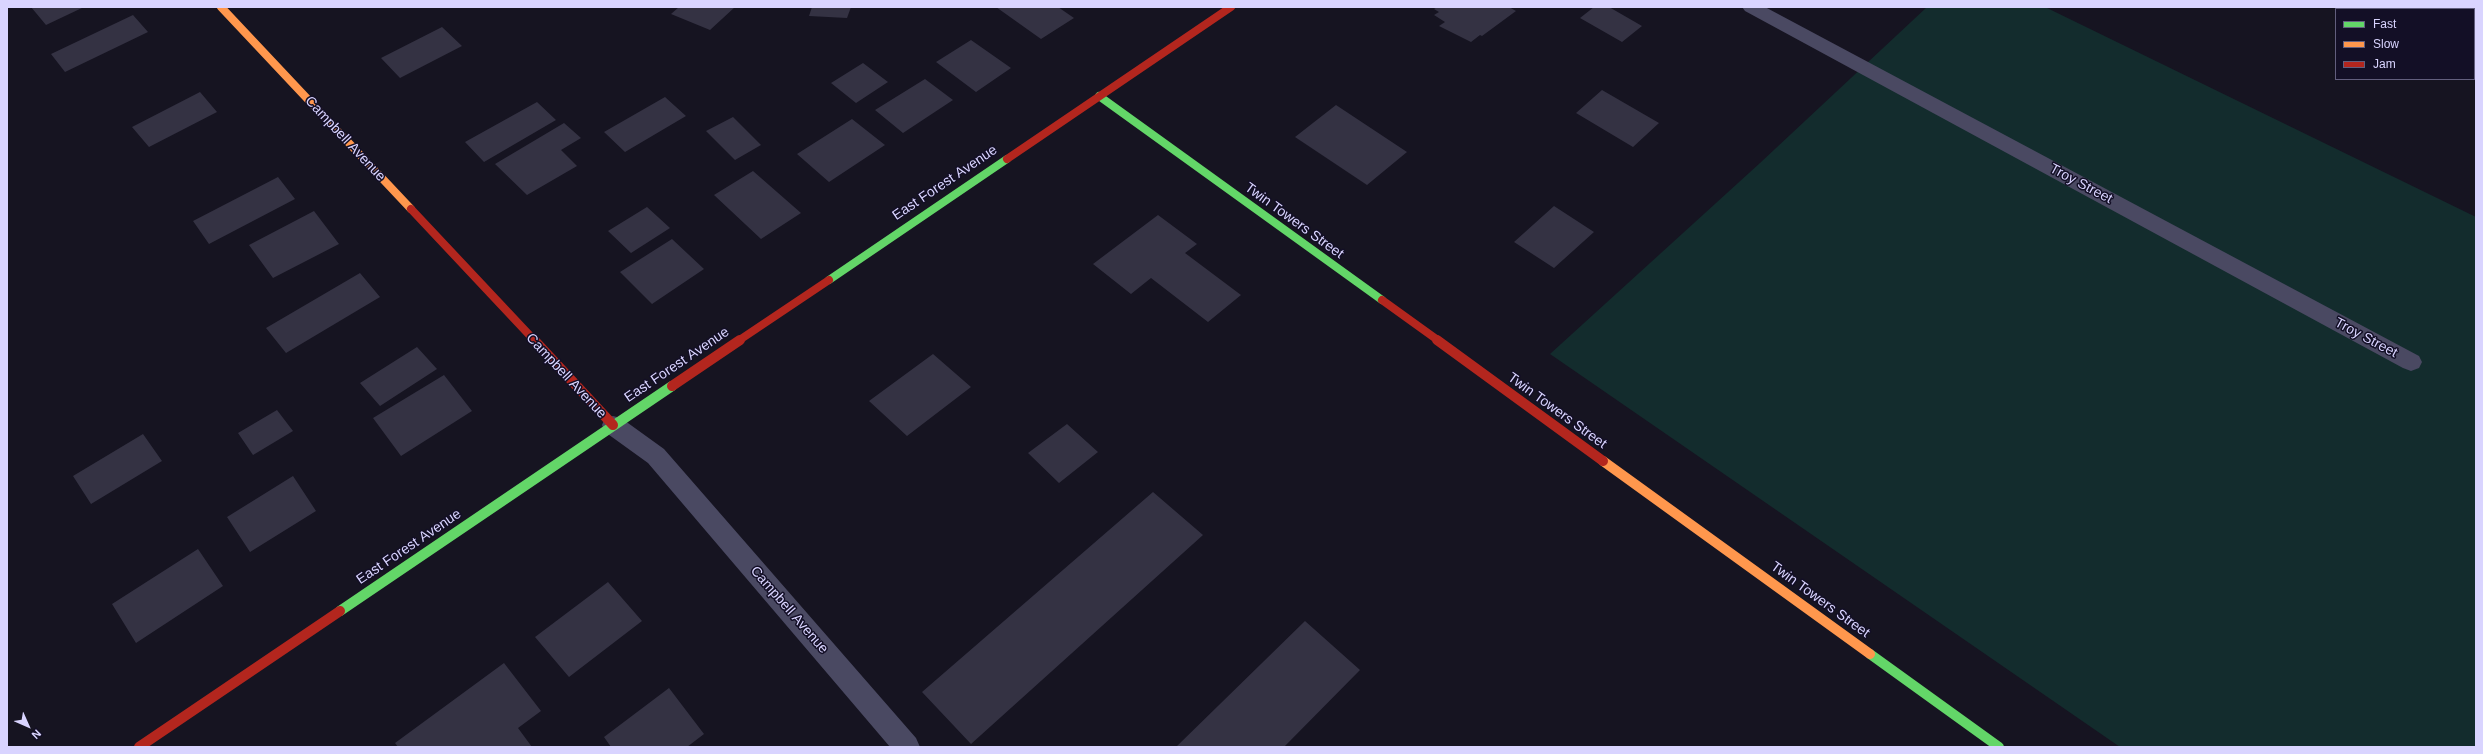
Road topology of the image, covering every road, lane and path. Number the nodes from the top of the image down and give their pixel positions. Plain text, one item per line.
1 (221, 7) edge
2 (1231, 7) edge
3 (1751, 7) edge
4 (1099, 96) junction
5 (2411, 362) dead end
6 (613, 425) junction
7 (139, 747) edge
8 (907, 747) edge
9 (1999, 747) edge

1 - 6 street, Campbell Avenue
2 - 4 street, East Forest Avenue
3 - 5 lane, Troy Street
4 - 6 street, East Forest Avenue
4 - 9 street, Twin Towers Street
6 - 7 street, East Forest Avenue
6 - 8 lane, Campbell Avenue

